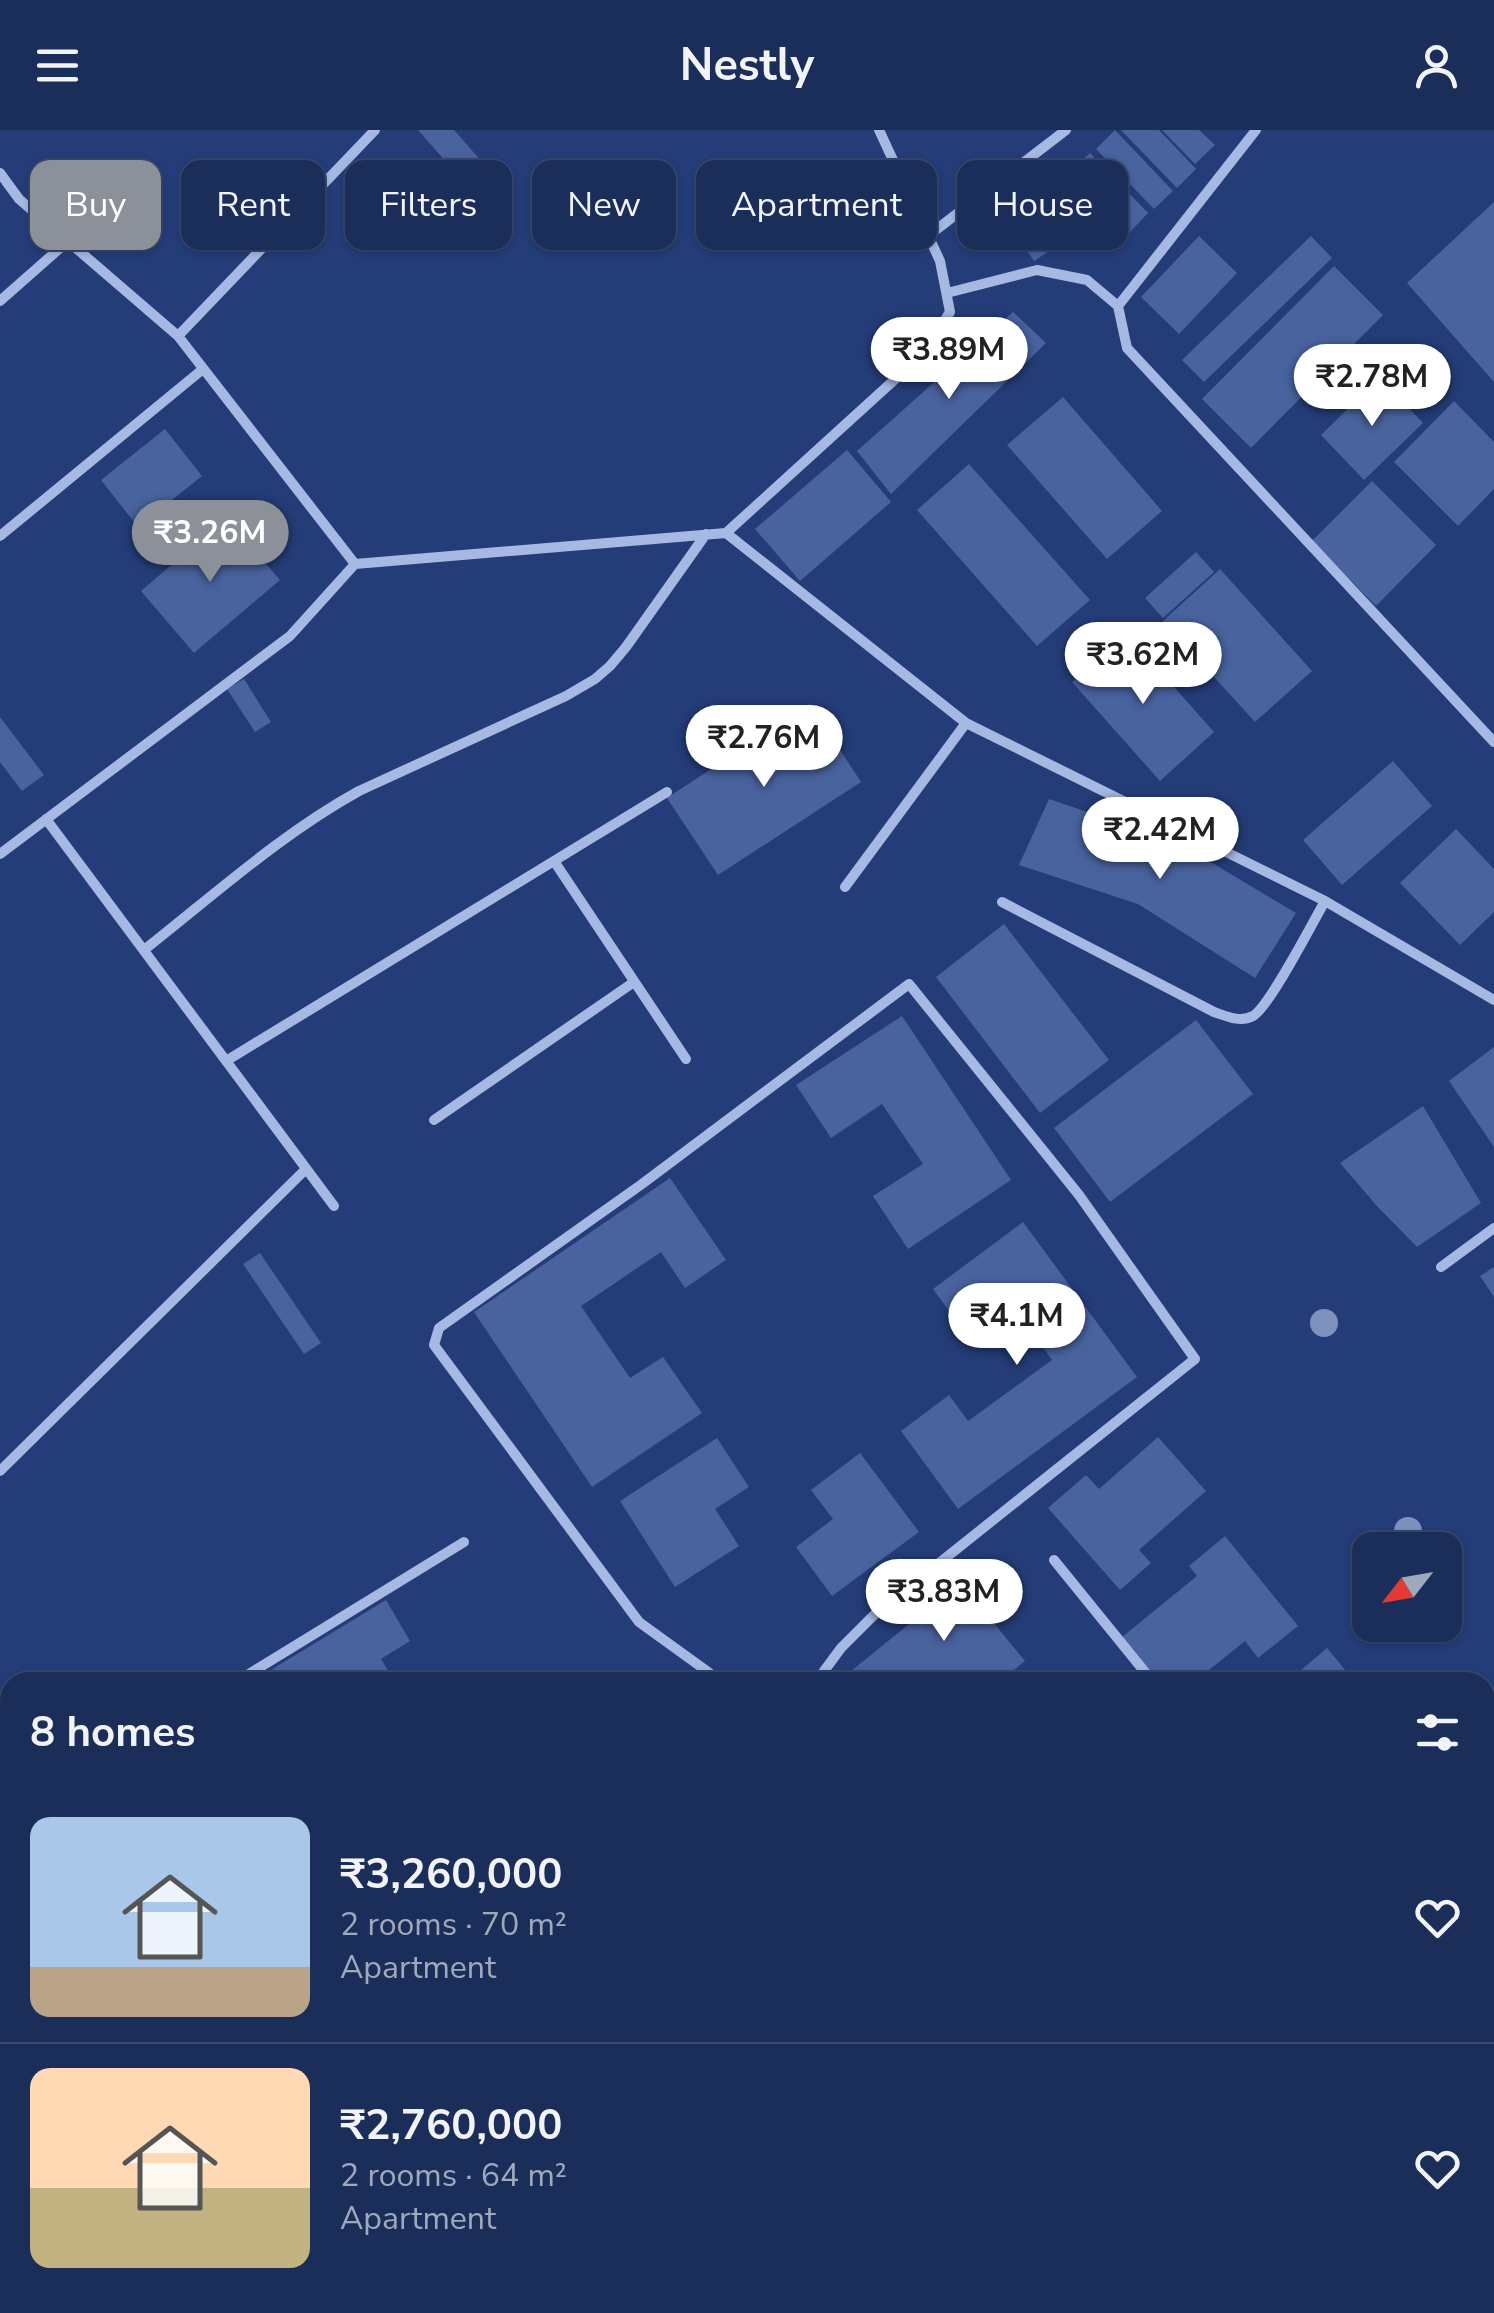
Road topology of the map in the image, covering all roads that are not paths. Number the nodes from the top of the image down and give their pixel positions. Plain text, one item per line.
1 (375, 130) edge
2 (879, 130) edge
3 (1066, 130) edge
4 (1256, 130) edge
5 (893, 160) edge
6 (0, 173) edge
7 (30, 208) edge
8 (937, 229) edge
9 (58, 250) edge
10 (78, 250) edge
11 (935, 250) edge
12 (947, 293) junction
13 (0, 301) edge
14 (1118, 306) junction
15 (178, 336) junction
16 (203, 369) junction
17 (726, 532) junction
18 (706, 534) junction
19 (0, 536) edge
20 (355, 564) junction
21 (966, 723) junction
22 (1494, 742) edge
23 (668, 792) dead end
24 (46, 819) junction
25 (0, 854) edge
26 (554, 862) junction
27 (846, 887) dead end
28 (1326, 900) junction
29 (1002, 902) dead end
30 (144, 950) junction
31 (634, 982) junction
32 (1494, 1000) edge
33 (686, 1059) dead end
34 (226, 1062) junction
35 (434, 1120) dead end
36 (306, 1169) junction
37 (334, 1206) dead end
38 (1494, 1228) edge
39 (1441, 1267) dead end
40 (0, 1471) edge
41 (464, 1542) dead end
42 (1054, 1560) dead end
43 (252, 1672) edge
44 (708, 1672) edge
45 (824, 1672) edge
46 (1145, 1672) edge

1 - 15 street
2 - 5 street
3 - 8 street
4 - 14 street
6 - 7 street
9 - 13 street
10 - 15 street
11 - 12 street
12 - 14 street
12 - 17 street
14 - 22 street
15 - 16 street
16 - 19 street
16 - 20 street
17 - 18 street
17 - 21 street
18 - 20 street
18 - 30 street
20 - 24 street
21 - 27 street
21 - 28 street
23 - 26 street
24 - 25 street
24 - 30 street
26 - 31 street
26 - 34 street
28 - 29 street
28 - 32 street
30 - 34 street
31 - 33 street
31 - 35 street
34 - 36 street
36 - 37 street
36 - 40 street
38 - 39 street
41 - 43 street
42 - 46 street
44 - 45 street

